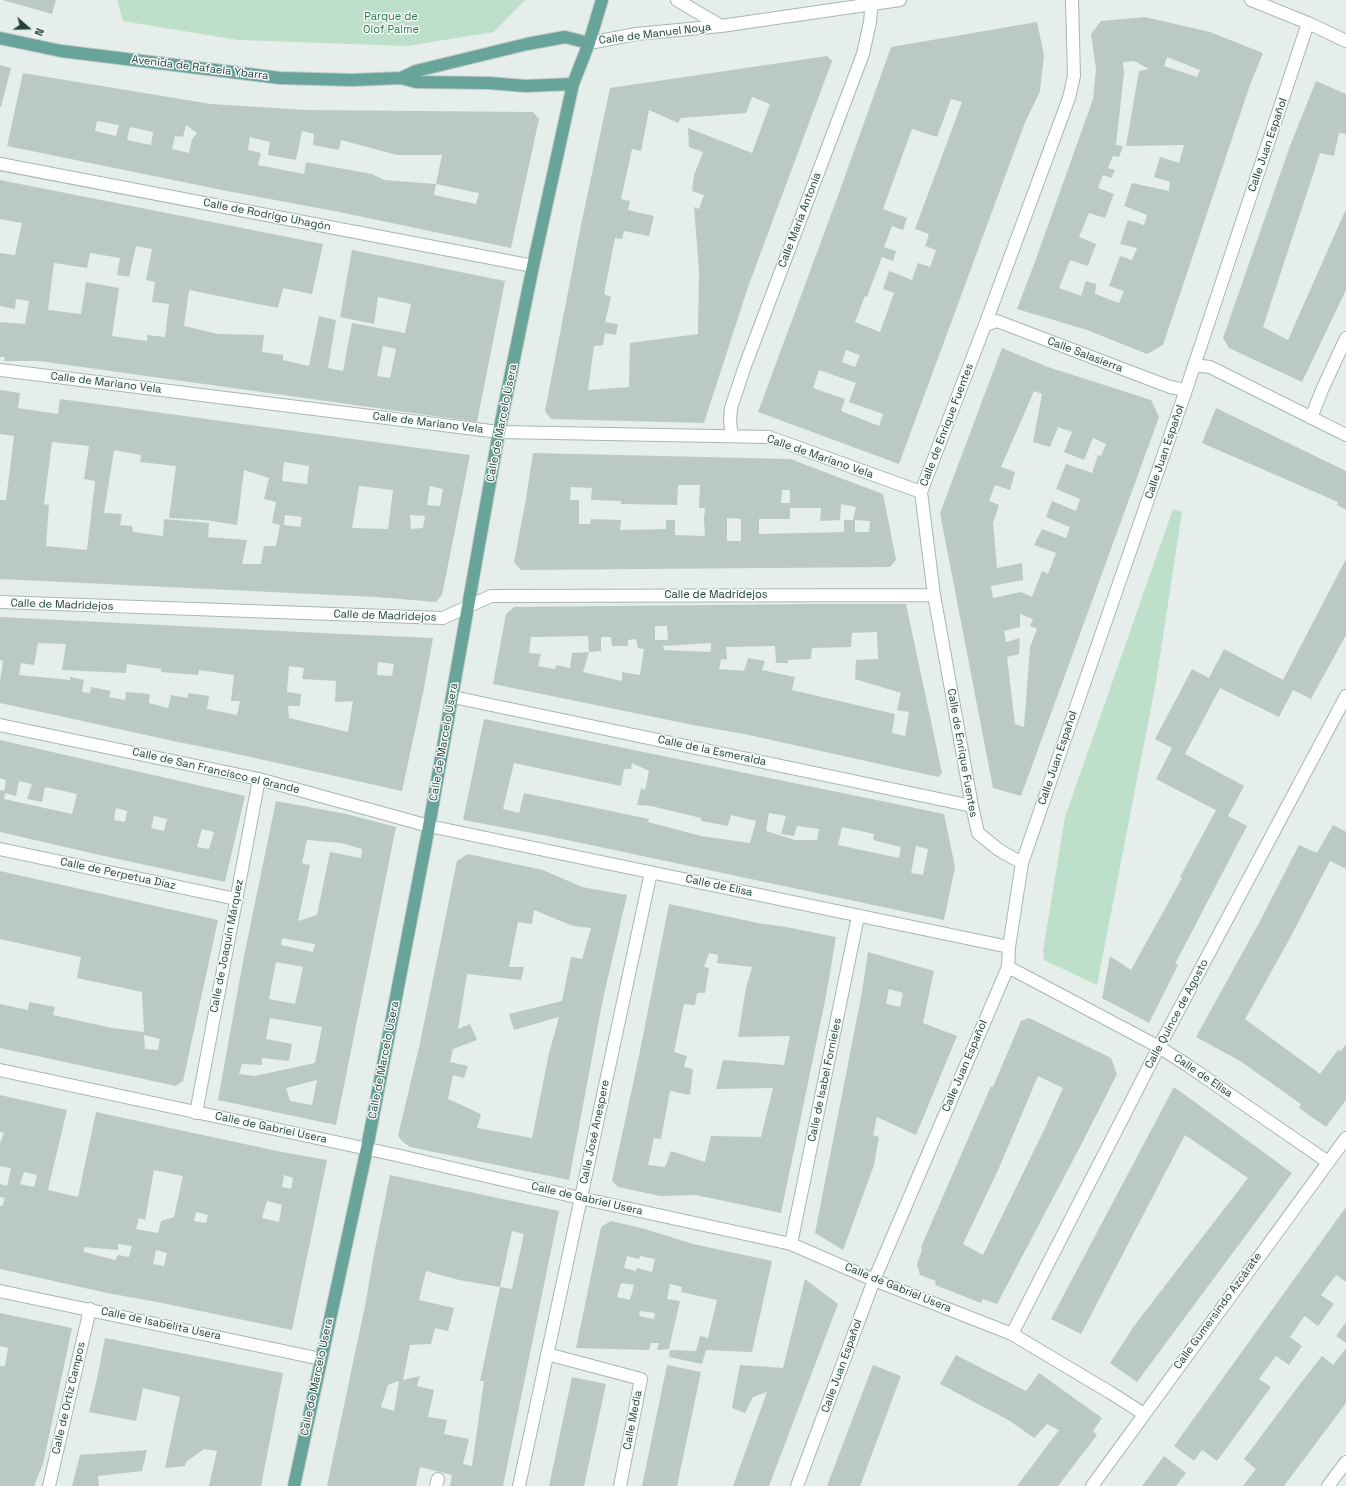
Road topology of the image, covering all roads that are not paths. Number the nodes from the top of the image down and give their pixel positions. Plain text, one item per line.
1 (602, 0) edge
2 (677, 0) edge
3 (900, 0) edge
4 (1072, 0) edge
5 (1251, 0) edge
6 (872, 2) edge
7 (1308, 23) junction
8 (721, 26) junction
9 (0, 38) edge
10 (1346, 41) edge
11 (589, 42) junction
12 (401, 78) junction
13 (573, 84) junction
14 (0, 164) edge
15 (533, 266) junction
16 (985, 325) junction
17 (1346, 338) edge
18 (1194, 365) junction
19 (0, 370) edge
20 (1186, 390) junction
21 (1311, 418) junction
22 (499, 432) junction
23 (1346, 435) edge
24 (732, 436) junction
25 (921, 492) junction
26 (934, 594) junction
27 (0, 602) edge
28 (467, 608) junction
29 (1346, 696) edge
30 (453, 697) junction
31 (0, 725) edge
32 (259, 779) junction
33 (972, 806) junction
34 (429, 826) junction
35 (0, 849) edge
36 (1022, 863) junction
37 (651, 872) junction
38 (236, 899) junction
39 (858, 916) junction
40 (1009, 947) junction
41 (1008, 967) junction
42 (1159, 1047) junction
43 (0, 1070) edge
44 (196, 1113) junction
45 (1346, 1138) edge
46 (367, 1148) junction
47 (1328, 1162) junction
48 (580, 1198) junction
49 (792, 1244) junction
50 (874, 1280) junction
51 (0, 1291) edge
52 (90, 1309) junction
53 (1012, 1334) junction
54 (547, 1354) junction
55 (321, 1359) junction
56 (1144, 1414) junction
57 (1346, 1462) edge
58 (49, 1486) edge
59 (294, 1486) edge
60 (519, 1486) edge
61 (620, 1486) edge
62 (797, 1486) edge
63 (1092, 1486) edge
64 (1328, 1486) edge

1 - 11 main road, Calle de Marcelo Usera
2 - 8 street, Calle de Manuel Noya
3 - 6 street, Calle de Manuel Noya
4 - 16 street, Calle de Enrique Fuentes
5 - 7 street
6 - 8 street, Calle de Manuel Noya
6 - 24 street, Calle María Antonia
7 - 10 street
7 - 18 street, Calle Juan Español
8 - 11 street, Calle de Manuel Noya
9 - 12 main road, Avenida de Rafaela Ybarra
11 - 12 main road, Avenida de Rafaela Ybarra
11 - 13 main road, Calle de Marcelo Usera
12 - 13 main road, Avenida de Rafaela Ybarra
13 - 15 main road, Calle de Marcelo Usera
14 - 15 street, Calle de Rodrigo Uhagón
15 - 22 main road, Calle de Marcelo Usera
16 - 20 street, Calle Salasierra
16 - 25 street, Calle de Enrique Fuentes
17 - 21 street
18 - 20 street, Calle Juan Español
18 - 21 street
19 - 22 street, Calle de Mariano Vela
20 - 36 street, Calle Juan Español
21 - 23 street
22 - 24 street, Calle de Mariano Vela
22 - 28 main road, Calle de Marcelo Usera
24 - 25 street, Calle de Mariano Vela
25 - 26 street, Calle de Enrique Fuentes
26 - 28 street, Calle de Madridejos
26 - 33 street, Calle de Enrique Fuentes
27 - 28 street, Calle de Madridejos
28 - 30 main road, Calle de Marcelo Usera
29 - 42 street, Calle Quince de Agosto
30 - 33 street, Calle de la Esmeralda
30 - 34 main road, Calle de Marcelo Usera
31 - 32 street, Calle de San Francisco el Grande
32 - 34 street, Calle de San Francisco el Grande
32 - 38 street, Calle de Joaquín Márquez
33 - 36 street, Calle de Enrique Fuentes
34 - 37 street, Calle de Elisa
34 - 46 main road, Calle de Marcelo Usera
35 - 38 street, Calle de Perpetua Díaz
36 - 40 street, Calle Juan Español
37 - 39 street, Calle de Elisa
37 - 48 street, Calle José Anespere
38 - 44 street, Calle de Joaquín Márquez
39 - 40 street, Calle de Elisa
39 - 49 street, Calle de Isabel Fornieles
40 - 41 street, Calle Juan Español
41 - 42 street, Calle de Elisa
41 - 50 street, Calle Juan Español
42 - 47 street, Calle de Elisa
42 - 53 street, Calle Quince de Agosto
43 - 44 street, Calle de Gabriel Usera
44 - 46 street, Calle de Gabriel Usera
45 - 47 street, Calle Gumersindo Azcárate
46 - 48 street, Calle de Gabriel Usera
46 - 55 main road, Calle de Marcelo Usera
47 - 56 street, Calle Gumersindo Azcárate
48 - 49 street, Calle de Gabriel Usera
48 - 54 street, Calle José Anespere
49 - 50 street, Calle de Gabriel Usera
50 - 53 street, Calle de Gabriel Usera
50 - 62 street, Calle Juan Español
51 - 52 street, Calle de Isabelita Usera
52 - 55 street, Calle de Isabelita Usera
52 - 58 street, Calle de Ortiz Campos
53 - 56 street, Calle de Gabriel Usera
54 - 60 street, Calle José Anespere
54 - 61 street, Calle Media
55 - 59 main road, Calle de Marcelo Usera
56 - 63 street, Calle Gumersindo Azcárate
57 - 64 street

